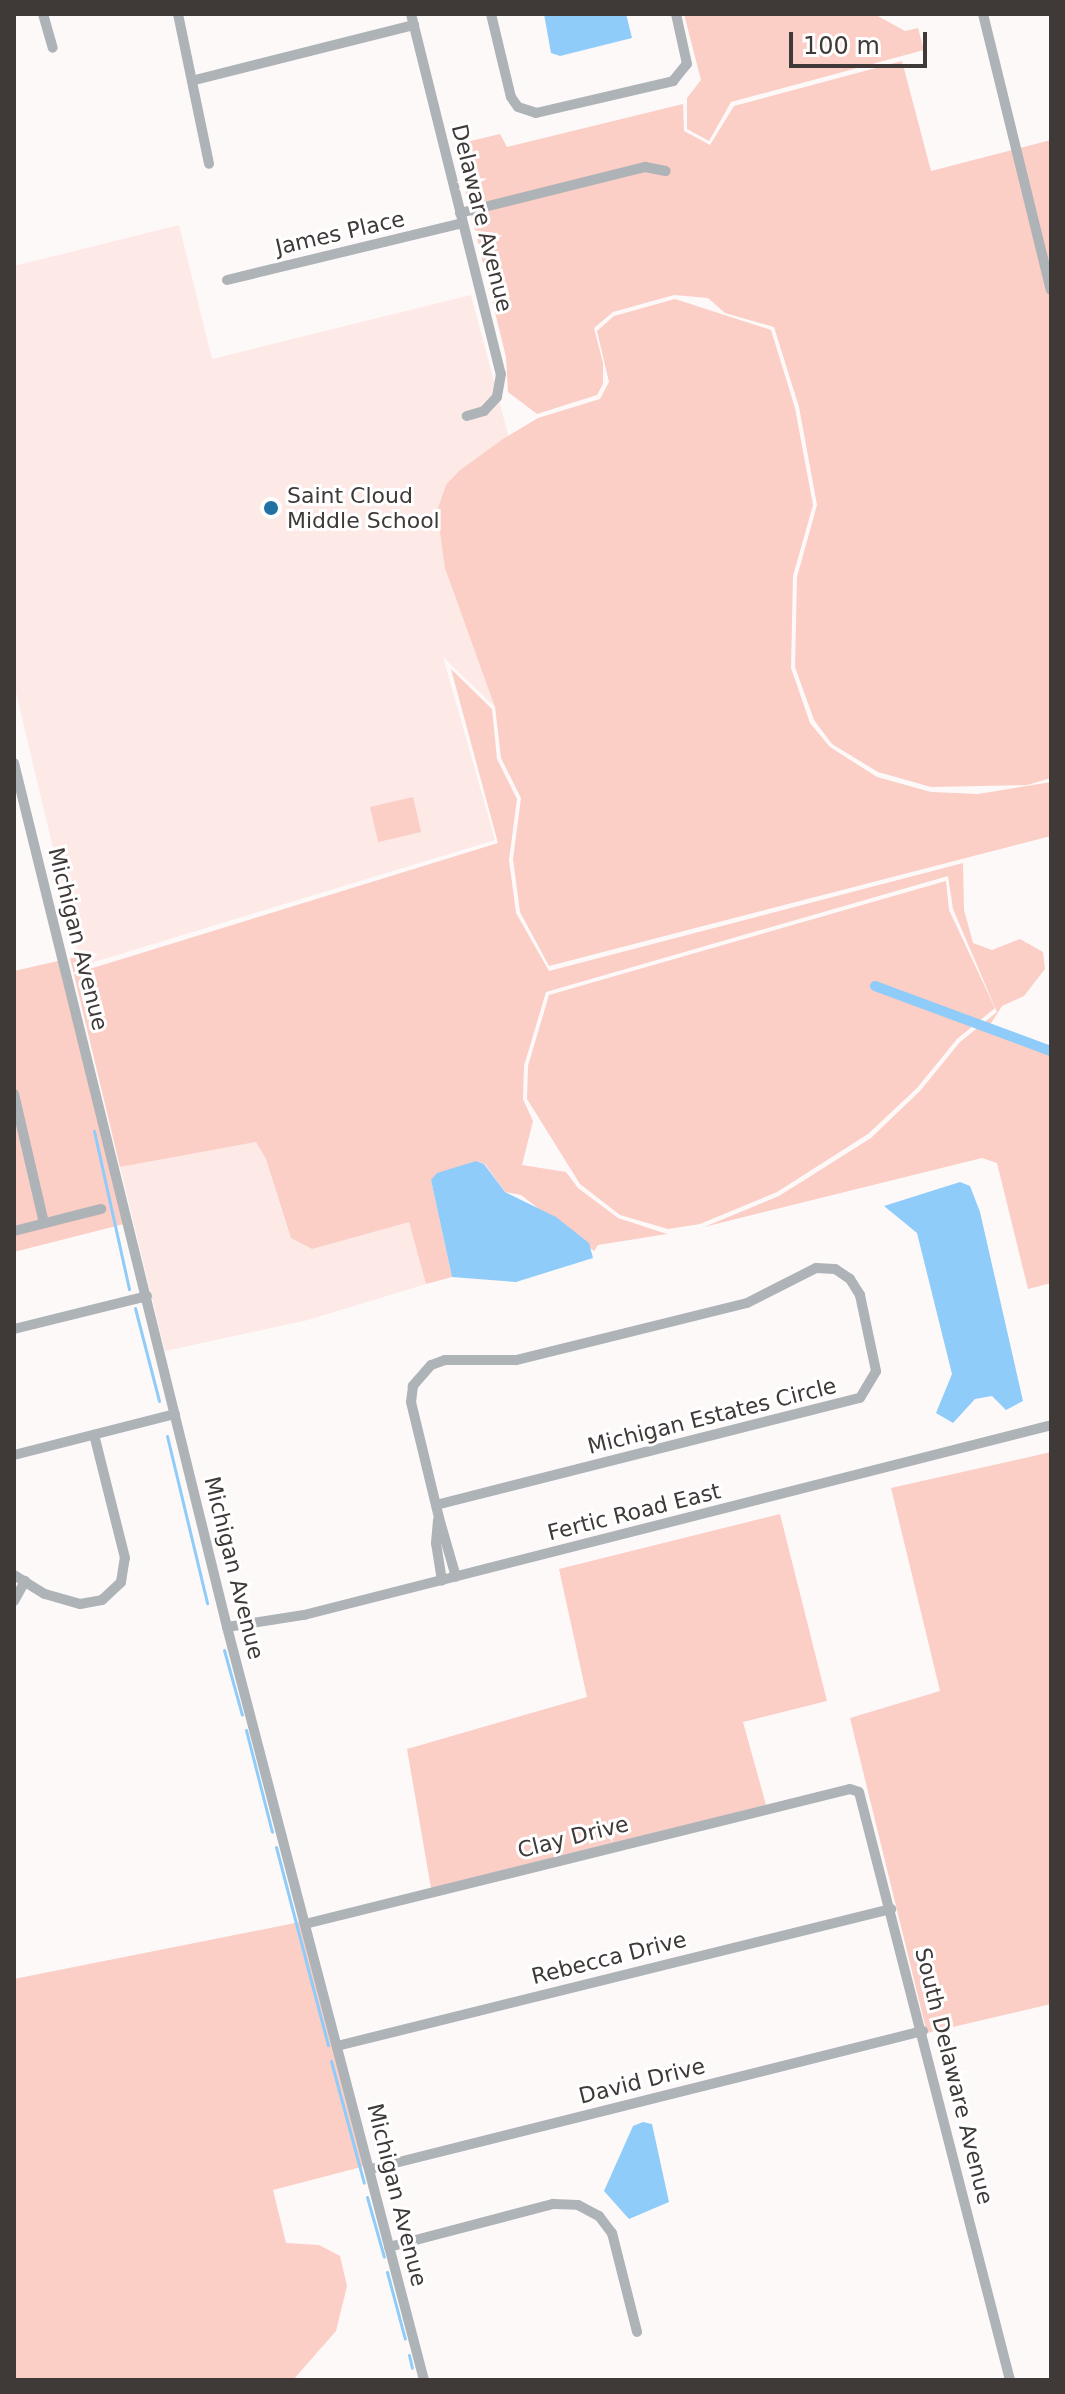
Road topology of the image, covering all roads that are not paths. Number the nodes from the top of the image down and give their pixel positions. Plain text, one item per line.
1 (43, 14) edge
2 (178, 14) edge
3 (491, 14) edge
4 (676, 14) edge
5 (983, 14) edge
6 (413, 19) edge
7 (53, 48) dead end
8 (195, 80) junction
9 (209, 164) dead end
10 (666, 171) dead end
11 (461, 218) junction
12 (227, 280) dead end
13 (1051, 290) edge
14 (467, 416) dead end
15 (14, 763) edge
16 (14, 1094) edge
17 (101, 1209) dead end
18 (44, 1223) junction
19 (14, 1231) edge
20 (147, 1296) junction
21 (14, 1329) edge
22 (175, 1414) junction
23 (1048, 1426) dead end
24 (94, 1435) junction
25 (14, 1455) edge
26 (436, 1505) junction
27 (439, 1518) junction
28 (14, 1575) edge
29 (456, 1577) junction
30 (25, 1581) junction
31 (442, 1581) junction
32 (14, 1601) edge
33 (227, 1627) junction
34 (850, 1789) joint
35 (891, 1909) junction
36 (305, 1924) junction
37 (923, 2031) junction
38 (337, 2046) junction
39 (371, 2169) junction
40 (389, 2247) junction
41 (637, 2332) dead end
42 (424, 2380) edge
43 (1010, 2380) edge

1 - 7 street
2 - 8 street
3 - 4 street
5 - 13 street
6 - 8 street
6 - 11 street, Delaware Avenue
8 - 9 street
10 - 11 street, James Place
11 - 12 street, James Place
11 - 14 street, Delaware Avenue
15 - 20 street, Michigan Avenue
16 - 18 street
17 - 18 street
18 - 19 street
20 - 21 street
20 - 22 street, Michigan Avenue
22 - 24 street
22 - 33 street, Michigan Avenue
23 - 29 street, Fertic Road East
24 - 25 street
24 - 30 street
26 - 26 street, Michigan Estates Circle
26 - 27 street, Michigan Estates Circle
27 - 29 street, Michigan Estates Circle
27 - 31 street, Michigan Estates Circle
28 - 30 street
29 - 31 street, Fertic Road East
30 - 32 street
31 - 33 street, Fertic Road East
33 - 36 street, Michigan Avenue
34 - 35 street, South Delaware Avenue
34 - 36 street, Clay Drive
35 - 37 street, South Delaware Avenue
35 - 38 street, Rebecca Drive
36 - 38 street, Michigan Avenue
37 - 39 street, David Drive
37 - 43 street, South Delaware Avenue
38 - 39 street, Michigan Avenue
39 - 40 street, Michigan Avenue
40 - 41 street
40 - 42 street, Michigan Avenue

